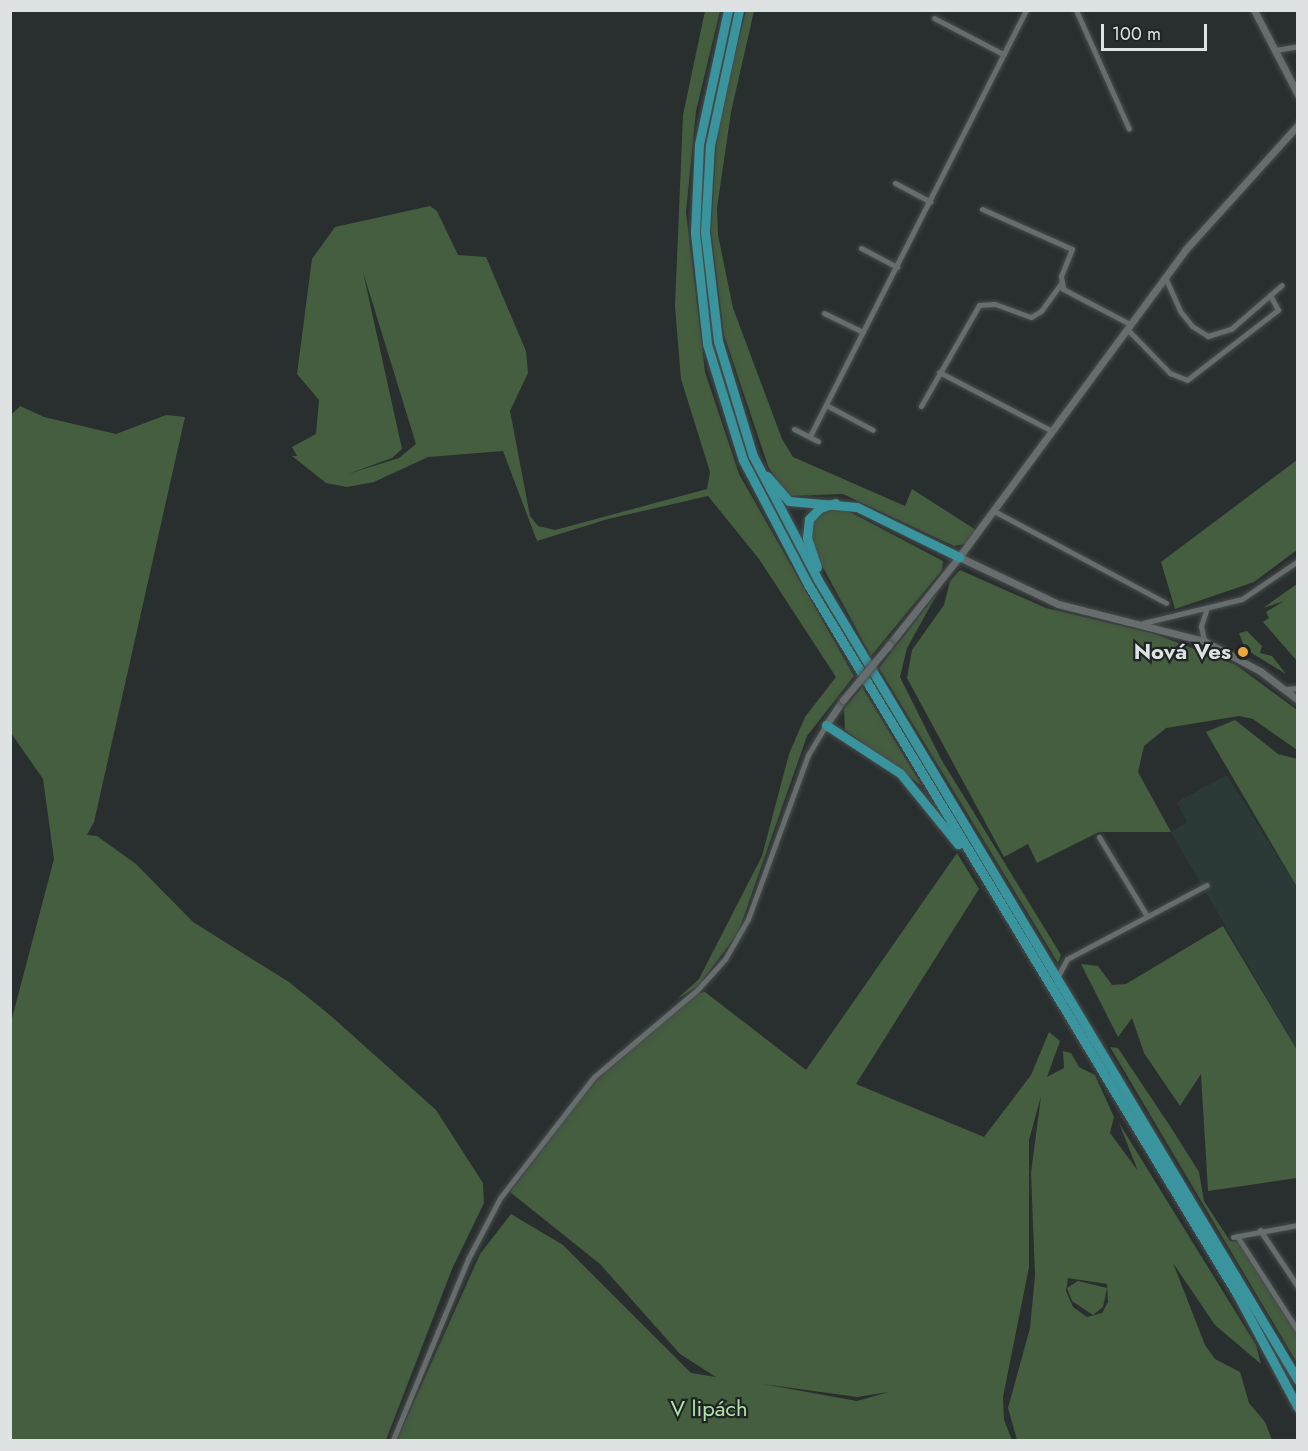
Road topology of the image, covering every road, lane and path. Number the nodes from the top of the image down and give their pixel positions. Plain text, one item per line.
1 (728, 10) edge
2 (739, 10) edge
3 (1026, 10) edge
4 (1076, 10) edge
5 (1254, 10) edge
6 (934, 18) dead end
7 (1298, 46) edge
8 (1276, 50) junction
9 (1003, 54) junction
10 (1298, 95) edge
11 (1298, 125) edge
12 (1128, 129) dead end
13 (895, 183) dead end
14 (930, 202) junction
15 (982, 208) dead end
16 (861, 248) dead end
17 (897, 267) junction
18 (1166, 277) junction
19 (1060, 283) junction
20 (1282, 285) dead end
21 (1270, 295) junction
22 (824, 313) dead end
23 (1129, 327) junction
24 (863, 332) junction
25 (718, 341) junction
26 (939, 372) junction
27 (826, 405) junction
28 (921, 406) dead end
29 (794, 429) dead end
30 (873, 430) dead end
31 (1052, 431) junction
32 (810, 436) junction
33 (818, 441) dead end
34 (837, 502) junction
35 (994, 511) junction
36 (959, 557) junction
37 (1298, 561) edge
38 (1166, 603) dead end
39 (1206, 610) junction
40 (1143, 623) junction
41 (1204, 641) junction
42 (863, 654) junction
43 (1298, 688) edge
44 (1285, 689) junction
45 (1298, 700) edge
46 (826, 725) junction
47 (1099, 837) dead end
48 (980, 872) junction
49 (1207, 885) dead end
50 (1147, 916) junction
51 (1058, 976) junction
52 (1298, 1226) edge
53 (1260, 1230) junction
54 (1298, 1287) edge
55 (1298, 1316) edge
56 (1291, 1321) junction
57 (1298, 1331) edge
58 (1298, 1380) edge
59 (1298, 1408) edge
60 (393, 1440) edge

1 - 48 highway
2 - 25 highway
3 - 9 street
4 - 12 street
5 - 8 street
6 - 9 street
7 - 8 street
8 - 10 street
9 - 14 street
11 - 18 street
13 - 14 street
14 - 17 street
15 - 19 street
16 - 17 street
17 - 24 street
18 - 21 street
18 - 23 street
19 - 23 street
19 - 26 street
20 - 21 street
21 - 23 street
22 - 24 street
23 - 31 street
24 - 27 street
25 - 34 highway
25 - 42 highway
26 - 28 street
26 - 31 street
27 - 30 street
27 - 32 street
29 - 32 street
31 - 35 street
32 - 33 street
34 - 36 highway
34 - 42 highway
35 - 36 street
35 - 38 street
36 - 40 street
36 - 46 street, bridge
37 - 39 street
39 - 40 street
39 - 41 street
40 - 41 street
41 - 44 street
42 - 51 highway
43 - 44 street
44 - 45 street
46 - 48 highway
46 - 60 street
47 - 50 street
48 - 59 highway
49 - 50 street
50 - 51 street
51 - 58 highway
52 - 53 street
53 - 54 street
53 - 56 street
55 - 56 street
56 - 57 street

